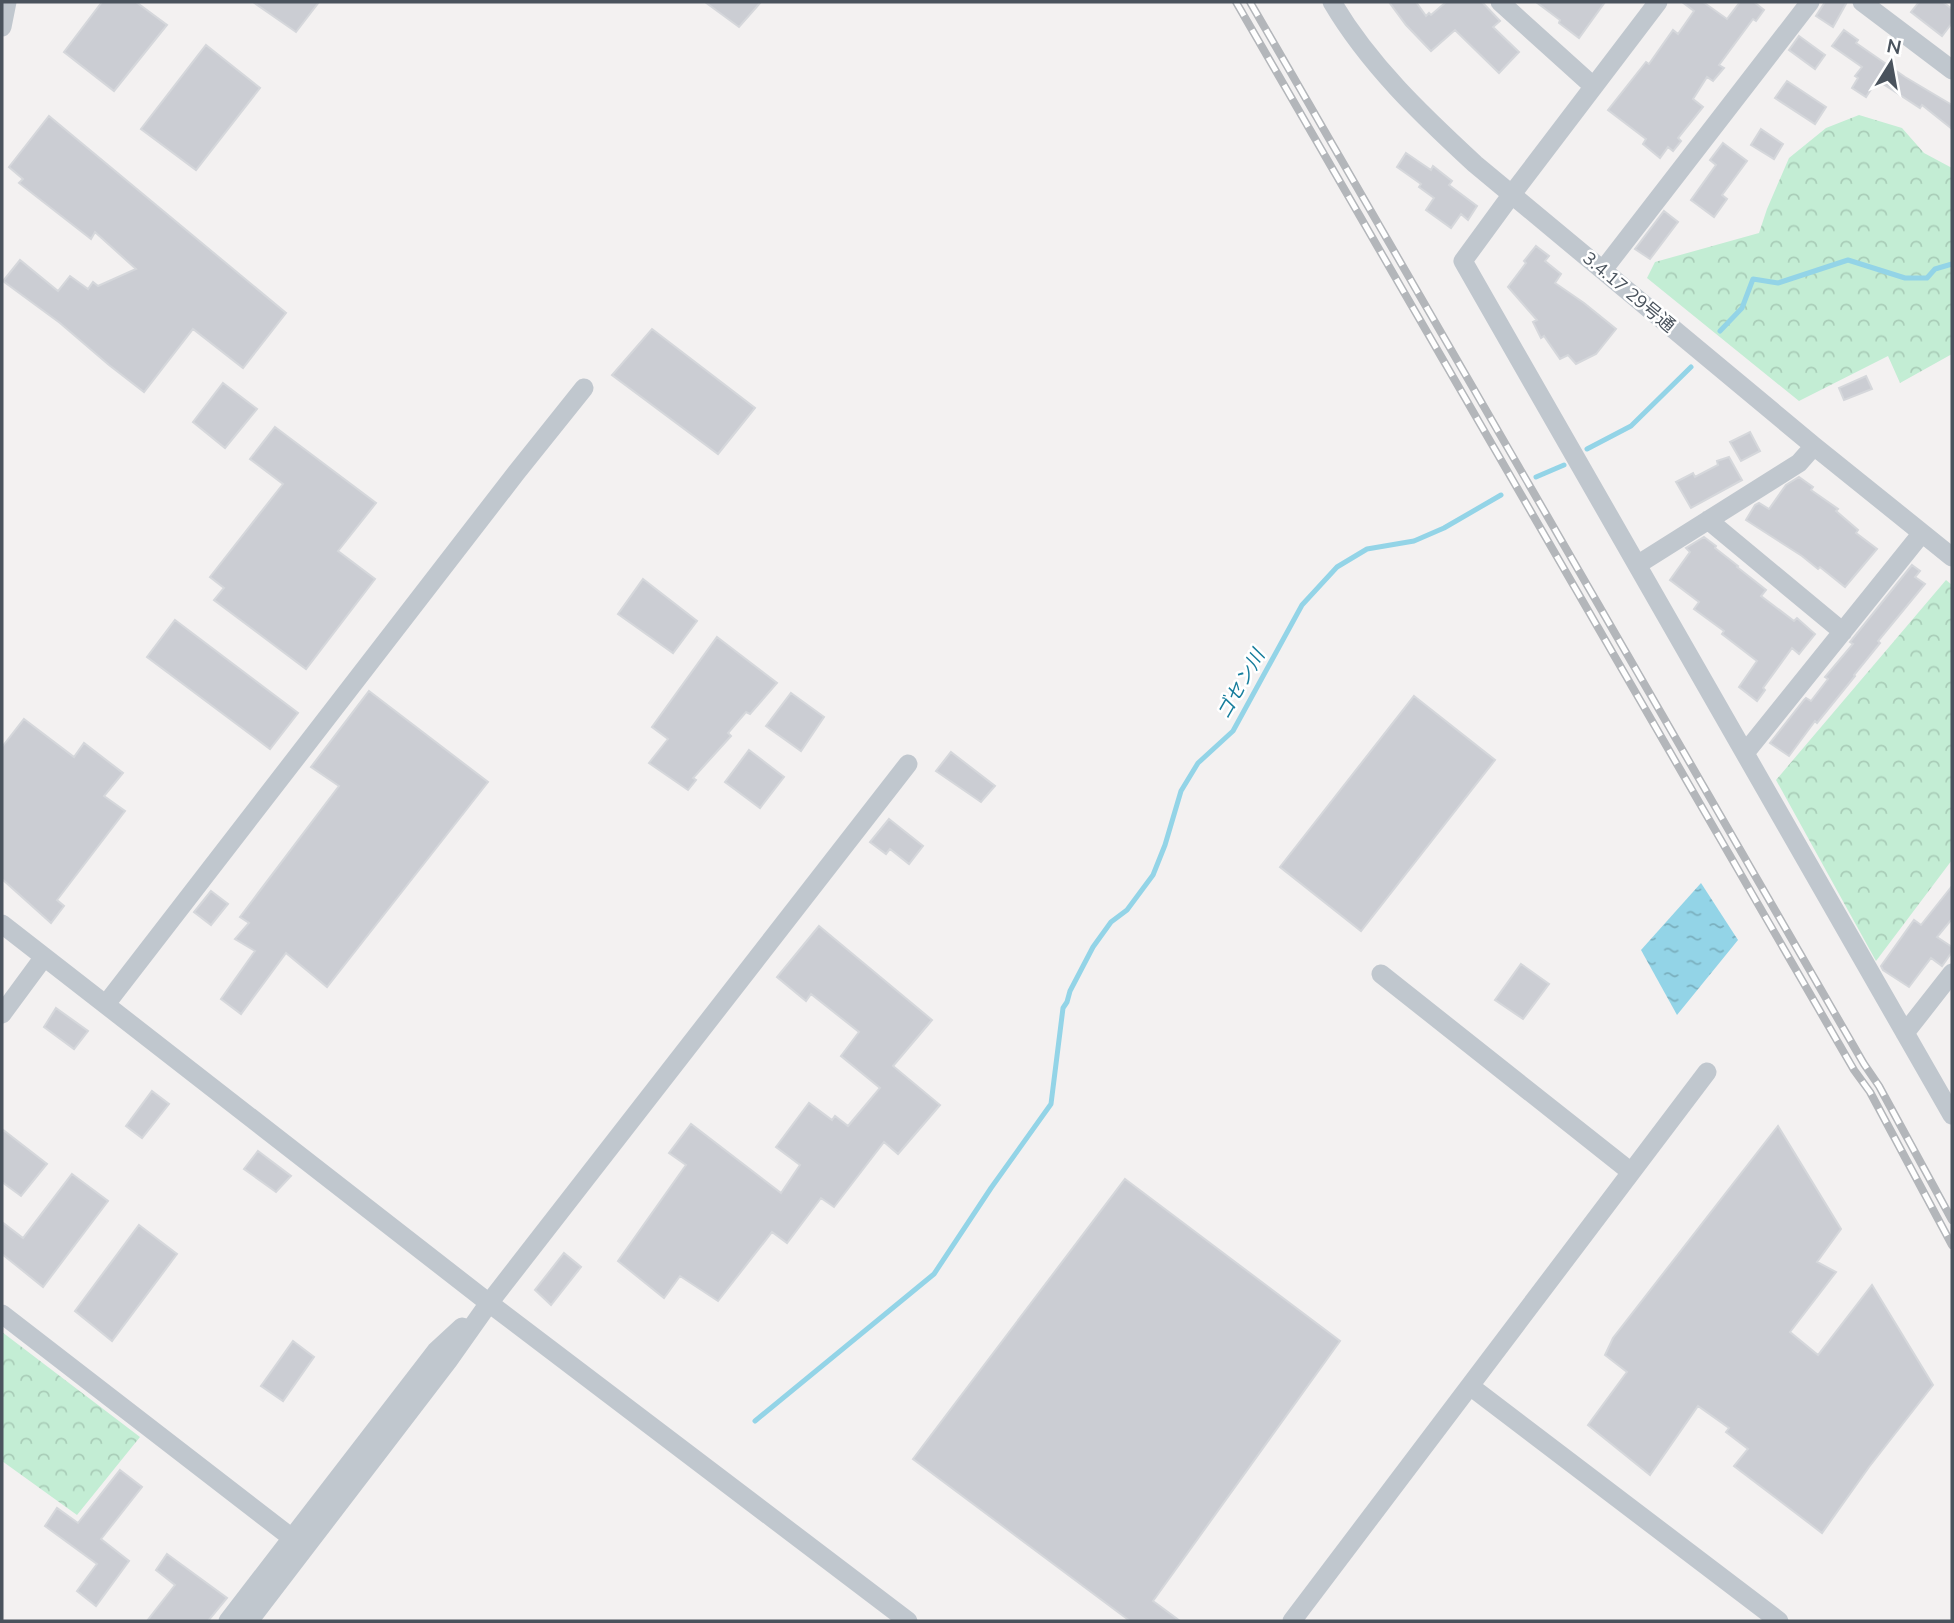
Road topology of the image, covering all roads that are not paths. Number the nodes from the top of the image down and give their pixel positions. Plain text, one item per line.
1 (7, 2) edge
2 (1332, 2) edge
3 (1657, 2) edge
4 (1810, 2) edge
5 (1862, 2) edge
6 (1502, 3) edge
7 (2, 27) edge
8 (1952, 70) edge
9 (1593, 86) junction
10 (1511, 194) junction
11 (1603, 270) junction
12 (583, 388) dead end
13 (1814, 446) junction
14 (1708, 520) junction
15 (1922, 533) junction
16 (1952, 557) edge
17 (1637, 565) junction
18 (1843, 632) junction
19 (1745, 753) junction
20 (908, 764) dead end
21 (2, 924) edge
22 (44, 957) junction
23 (1952, 973) edge
24 (1381, 974) dead end
25 (106, 1004) junction
26 (2, 1014) edge
27 (1905, 1033) junction
28 (1707, 1072) dead end
29 (1952, 1115) edge
30 (1631, 1172) junction
31 (489, 1303) junction
32 (2, 1314) edge
33 (1470, 1386) junction
34 (299, 1543) junction
35 (228, 1621) edge
36 (249, 1621) edge
37 (908, 1621) edge
38 (1292, 1621) edge
39 (1779, 1621) edge

1 - 7 street
2 - 10 street, 3.4.17 29号通
3 - 9 street
4 - 11 street
5 - 8 street
6 - 9 street
9 - 10 street
10 - 11 street, 3.4.17 29号通
10 - 17 street
11 - 13 street, 3.4.17 29号通
12 - 25 street
13 - 14 street
13 - 15 street, 3.4.17 29号通
14 - 17 street
14 - 18 street
15 - 16 street, 3.4.17 29号通
15 - 18 street
17 - 19 street
18 - 19 street
19 - 27 street
20 - 31 street
21 - 22 street
22 - 25 street
22 - 26 street
23 - 27 street
24 - 30 street
25 - 31 street
27 - 29 street
28 - 30 street
30 - 33 street
31 - 34 street
31 - 37 street
32 - 34 street
33 - 38 street
33 - 39 street
34 - 35 street
34 - 36 street

